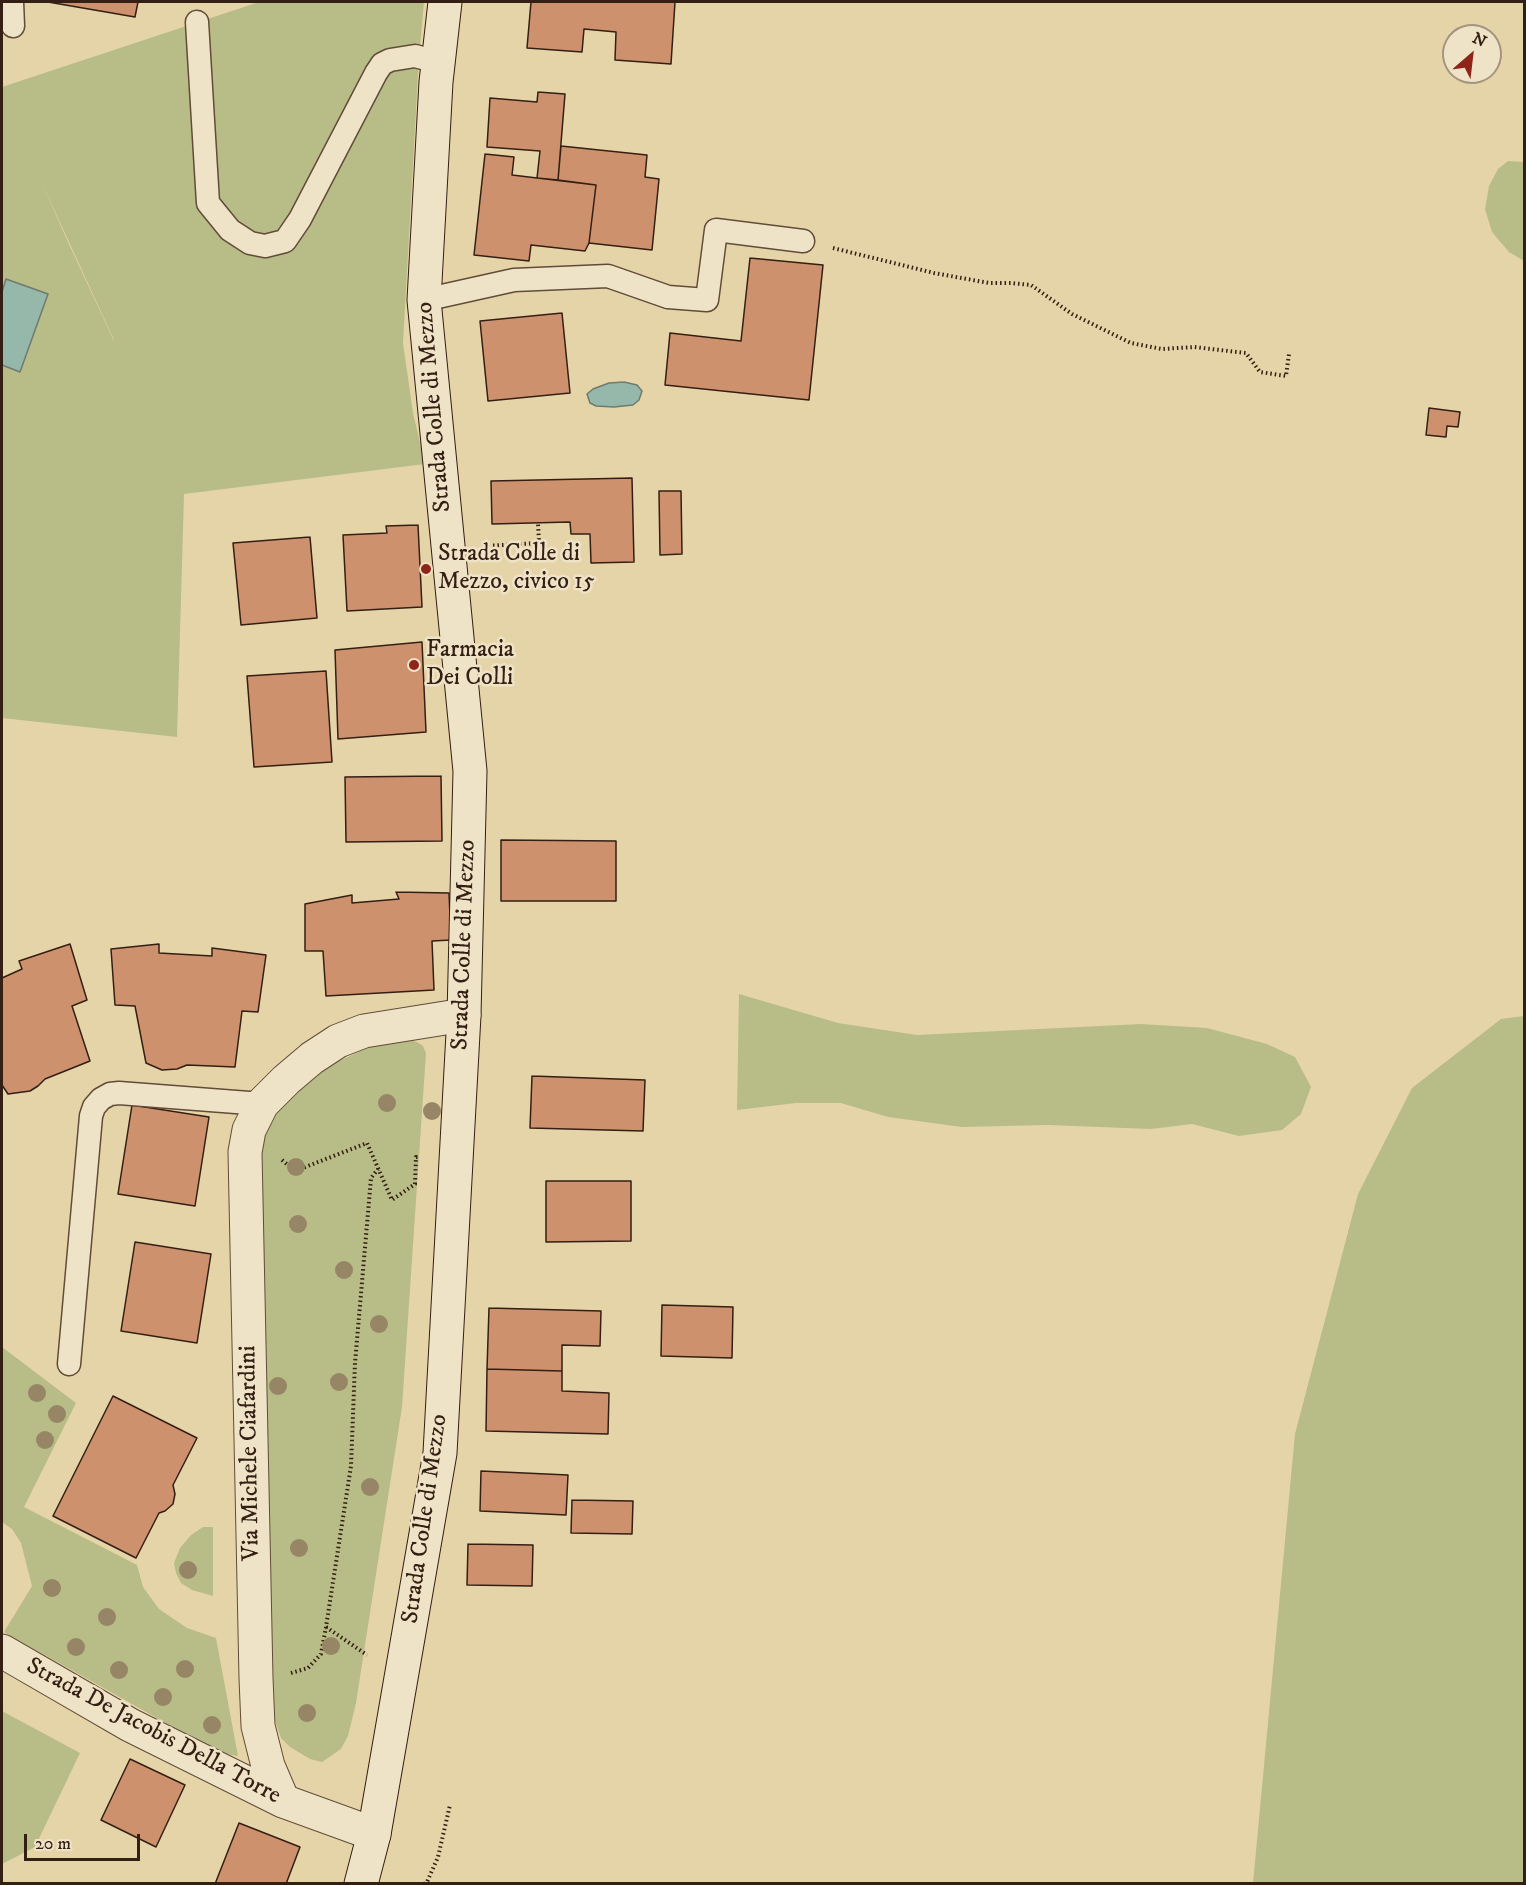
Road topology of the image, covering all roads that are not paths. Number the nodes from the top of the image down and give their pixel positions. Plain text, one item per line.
1 (12, 2) edge
2 (445, 2) edge
3 (197, 22) dead end
4 (13, 26) dead end
5 (438, 62) junction
6 (803, 241) road end
7 (424, 300) junction
8 (464, 1015) junction
9 (262, 1104) junction
10 (69, 1364) dead end
11 (2, 1651) edge
12 (283, 1801) junction
13 (374, 1834) junction
14 (361, 1884) edge

1 - 4 lane
2 - 5 street, Strada Colle di Mezzo
3 - 5 lane
5 - 7 street, Strada Colle di Mezzo
6 - 7 lane
7 - 8 street, Strada Colle di Mezzo
8 - 9 street, Via Michele Ciafardini
8 - 13 street, Strada Colle di Mezzo
9 - 10 lane
9 - 12 street, Via Michele Ciafardini
11 - 12 street, Strada De Jacobis Della Torre
12 - 13 street, Strada De Jacobis Della Torre
13 - 14 street, Strada Colle di Mezzo

